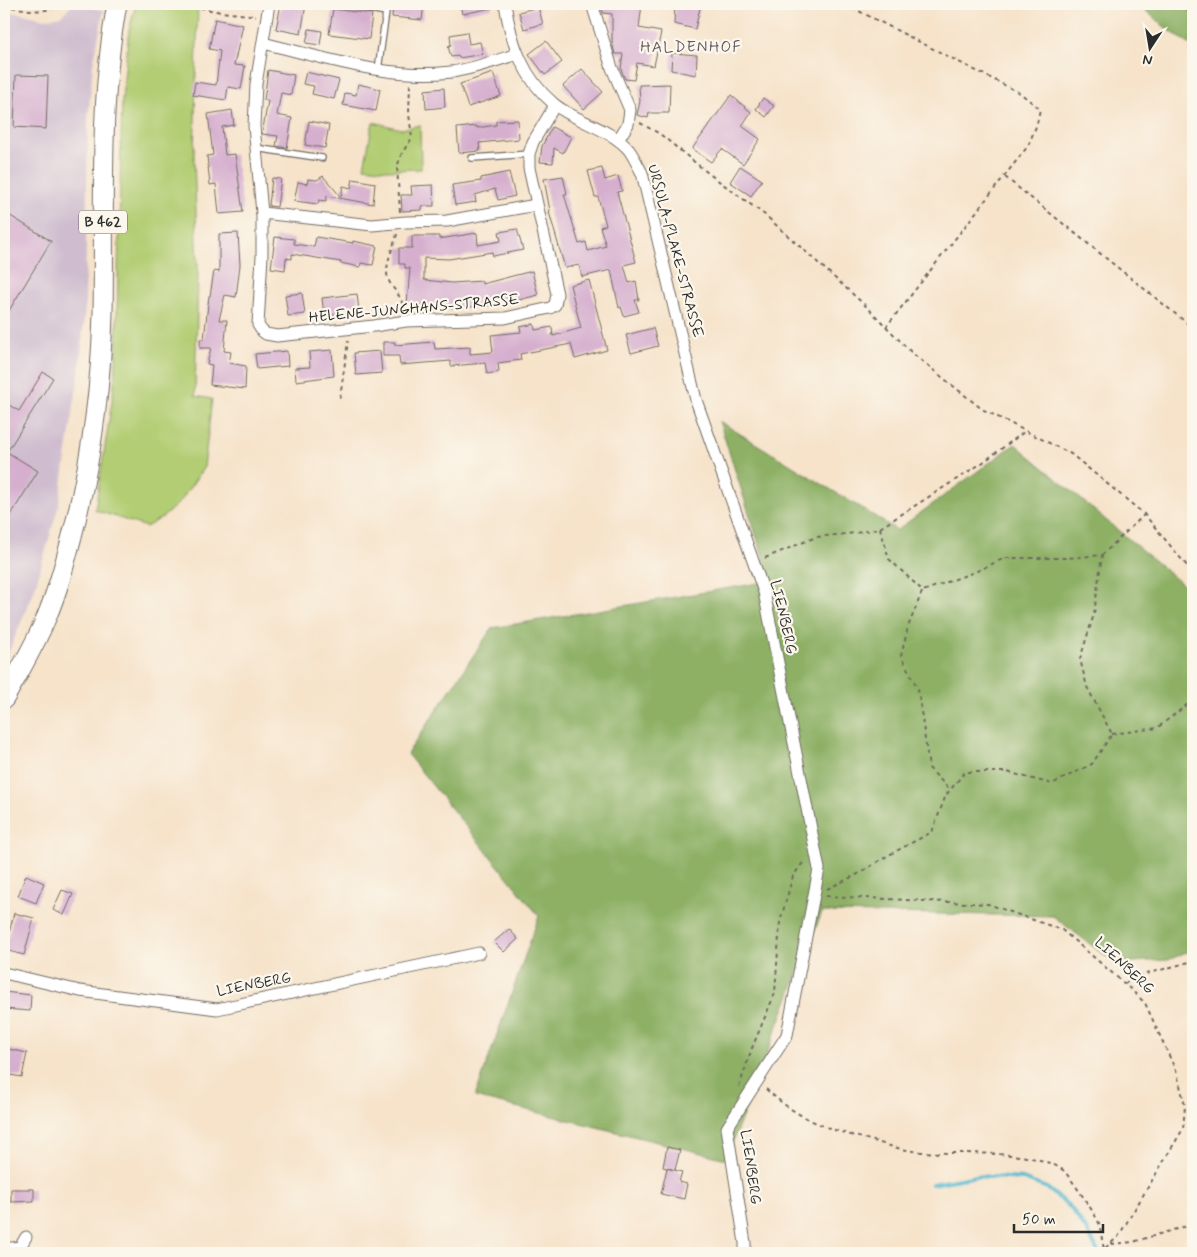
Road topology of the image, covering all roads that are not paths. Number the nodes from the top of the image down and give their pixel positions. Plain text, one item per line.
1 (269, 4) edge
2 (344, 4) edge
3 (505, 4) edge
4 (592, 4) edge
5 (1185, 4) edge
6 (117, 6) edge
7 (1193, 12) edge
8 (263, 43) junction
9 (517, 54) junction
10 (378, 70) junction
11 (555, 105) junction
12 (618, 140) junction
13 (255, 148) junction
14 (529, 154) junction
15 (322, 158) dead end
16 (472, 158) dead end
17 (536, 205) junction
18 (262, 213) junction
19 (686, 354) joint
20 (4, 699) edge
21 (479, 953) dead end
22 (4, 973) edge
23 (26, 1237) dead end
24 (4, 1249) edge
25 (745, 1253) edge

1 - 8 street, HELENE-JUNGHANS-STRASSE
2 - 10 lane
3 - 9 street, URSULA-PLAKE-STRASSE
4 - 12 street
5 - 7 lane
6 - 20 main road, B 462
8 - 10 street
8 - 13 street, HELENE-JUNGHANS-STRASSE
9 - 10 street
9 - 11 street, URSULA-PLAKE-STRASSE
11 - 12 street, URSULA-PLAKE-STRASSE
11 - 14 street, HELENE-JUNGHANS-STRASSE
12 - 19 street, URSULA-PLAKE-STRASSE
13 - 15 lane
13 - 18 street, HELENE-JUNGHANS-STRASSE
14 - 16 lane
14 - 17 street, HELENE-JUNGHANS-STRASSE
17 - 18 street
17 - 18 street, HELENE-JUNGHANS-STRASSE
19 - 25 street, LIENBERG
21 - 22 street, LIENBERG
23 - 24 street

